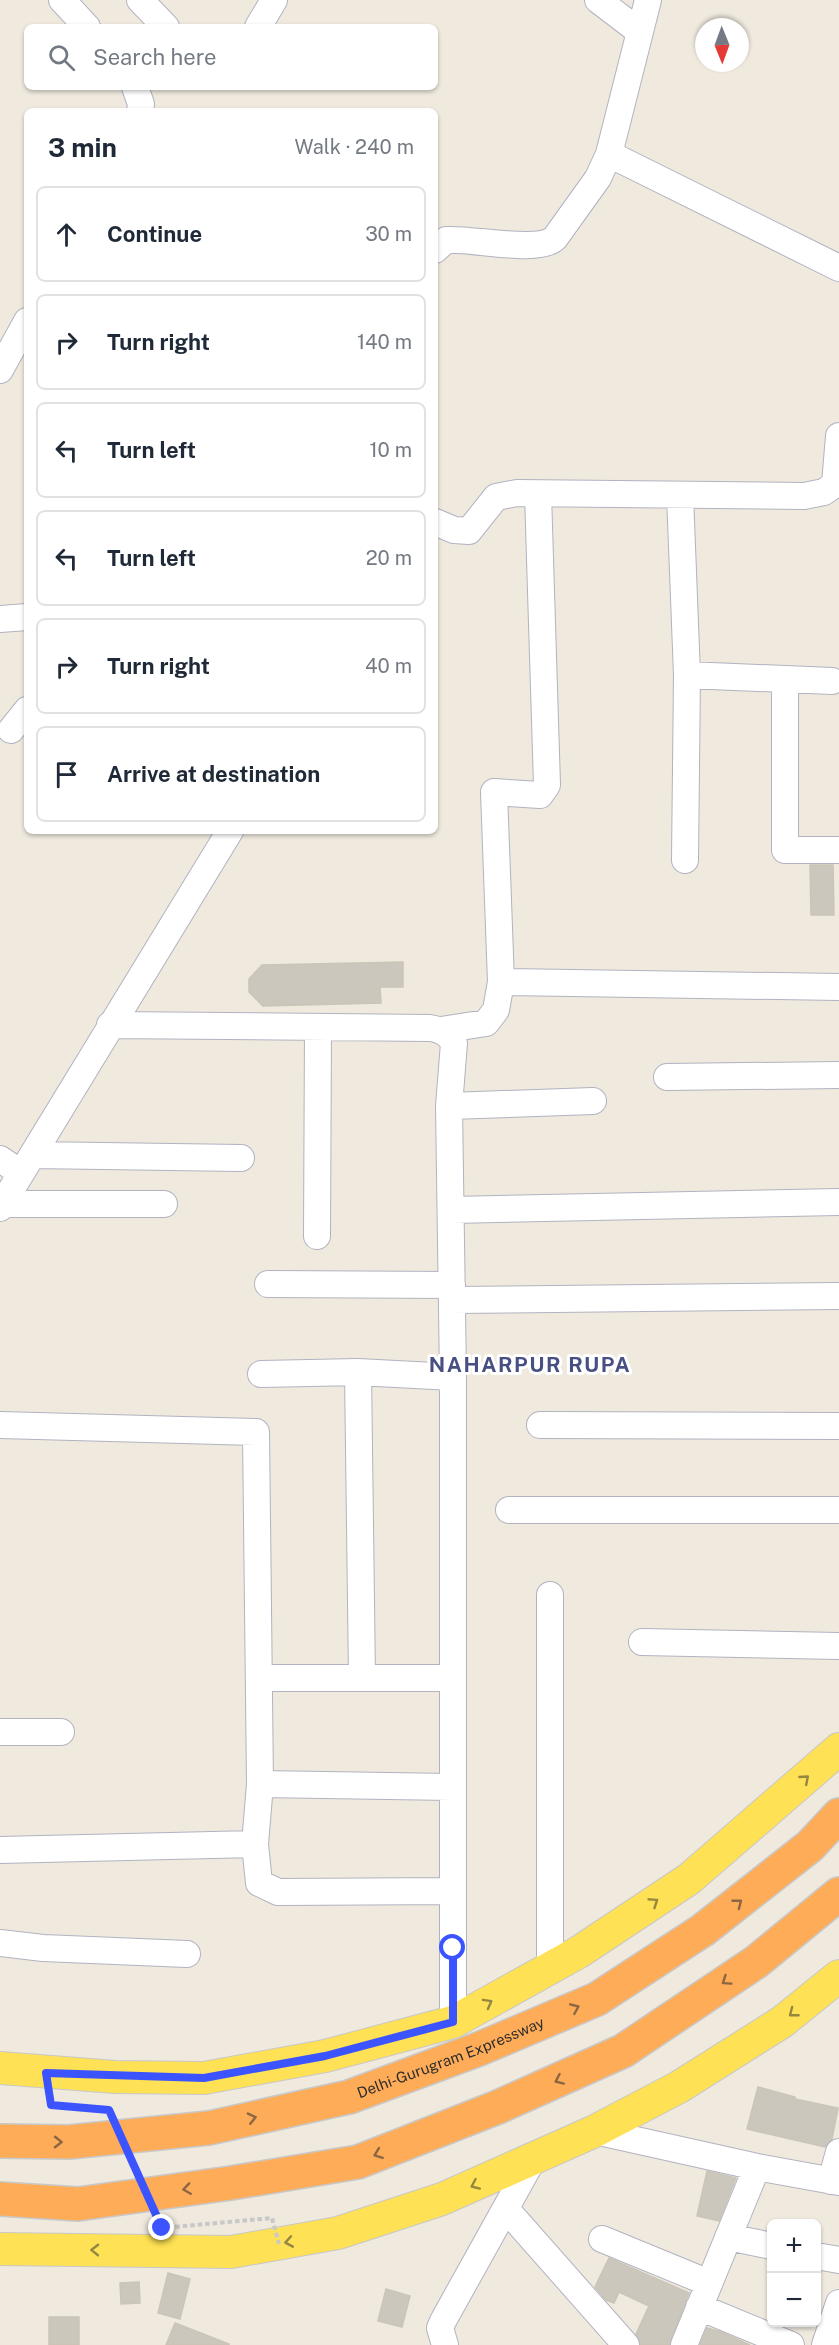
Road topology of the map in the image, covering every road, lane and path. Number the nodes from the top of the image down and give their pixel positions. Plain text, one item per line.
1 (62, 0) edge
2 (140, 0) edge
3 (274, 0) edge
4 (598, 0) edge
5 (648, 0) edge
6 (84, 24) edge
7 (163, 24) edge
8 (260, 24) edge
9 (640, 32) junction
10 (136, 90) edge
11 (140, 108) edge
12 (609, 154) junction
13 (438, 247) edge
14 (839, 268) edge
15 (24, 326) edge
16 (0, 370) edge
17 (839, 436) edge
18 (538, 494) junction
19 (680, 495) junction
20 (438, 523) edge
21 (24, 617) edge
22 (0, 619) edge
23 (687, 675) junction
24 (785, 679) junction
25 (832, 681) dead end
26 (24, 714) edge
27 (11, 730) dead end
28 (228, 834) edge
29 (839, 856) edge
30 (685, 860) dead end
31 (501, 982) junction
32 (839, 987) edge
33 (110, 1025) junction
34 (318, 1028) junction
35 (441, 1030) junction
36 (839, 1075) edge
37 (667, 1077) dead end
38 (593, 1101) dead end
39 (449, 1106) junction
40 (241, 1158) dead end
41 (18, 1163) edge
42 (839, 1202) edge
43 (164, 1204) dead end
44 (1, 1206) edge
45 (451, 1210) junction
46 (317, 1236) dead end
47 (268, 1284) dead end
48 (452, 1292) junction
49 (839, 1296) edge
50 (358, 1372) junction
51 (261, 1374) dead end
52 (453, 1377) junction
53 (0, 1425) edge
54 (540, 1425) dead end
55 (839, 1426) edge
56 (509, 1510) dead end
57 (839, 1510) edge
58 (550, 1596) dead end
59 (642, 1642) dead end
60 (839, 1646) edge
61 (259, 1678) junction
62 (362, 1678) junction
63 (452, 1678) junction
64 (0, 1732) edge
65 (61, 1732) dead end
66 (839, 1749) edge
67 (260, 1784) junction
68 (452, 1787) junction
69 (839, 1815) edge
70 (255, 1844) junction
71 (0, 1850) edge
72 (453, 1891) junction
73 (839, 1894) edge
74 (0, 1943) edge
75 (187, 1954) dead end
76 (550, 1969) junction
77 (839, 1976) edge
78 (453, 2022) junction
79 (0, 2068) edge
80 (46, 2073) junction
81 (596, 2132) junction
82 (0, 2141) edge
83 (839, 2152) edge
84 (532, 2159) junction
85 (757, 2167) junction
86 (835, 2182) edge
87 (0, 2199) edge
88 (506, 2209) junction
89 (728, 2237) junction
90 (602, 2239) dead end
91 (279, 2244) junction
92 (767, 2245) edge
93 (0, 2249) edge
94 (821, 2257) edge
95 (839, 2260) edge
96 (709, 2283) junction
97 (839, 2303) edge
98 (699, 2307) junction
99 (445, 2345) edge
100 (626, 2345) edge
101 (684, 2345) edge
102 (791, 2345) edge
103 (825, 2345) edge

1 - 6 street
2 - 7 street
3 - 8 street
4 - 9 street
5 - 9 street
9 - 12 street
10 - 11 street
12 - 13 street
12 - 14 street
15 - 16 street
17 - 19 street
18 - 19 street
18 - 20 street
18 - 31 street
19 - 23 street
21 - 22 street
23 - 24 street
23 - 30 street
24 - 25 street
24 - 29 street
26 - 27 street
28 - 33 street
31 - 32 street
31 - 35 street
33 - 34 street
33 - 41 street
34 - 35 street
34 - 46 street
35 - 39 street
36 - 37 street
38 - 39 street
39 - 45 street
40 - 41 street
41 - 44 street
42 - 45 street
43 - 44 street
45 - 48 street
47 - 48 street
48 - 49 street
48 - 52 street
50 - 51 street
50 - 52 street
50 - 62 street
52 - 63 street
53 - 61 street
54 - 55 street
56 - 57 street
58 - 76 street
59 - 60 street
61 - 62 street
61 - 67 street
62 - 63 street
63 - 68 street
64 - 65 street
76 -> 66 main road
67 - 68 street
67 - 70 street
68 - 72 street
82 -> 69 highway, Delhi-Gurugram Expressway
70 - 71 street
70 - 72 street
72 - 78 street
73 -> 87 highway
74 - 75 street
78 -> 76 main road
77 -> 81 main road
78 - 80 main road
79 - 80 main road
80 - 91 path, bridge
81 - 84 main road
81 - 85 street
83 - 86 street
84 - 88 street
84 -> 91 main road
85 - 86 street
85 - 89 street
88 - 99 street
88 - 100 street
89 - 92 street
89 - 96 street
90 - 96 street
91 -> 93 main road
94 - 95 street
96 - 98 street
97 - 103 street
98 - 101 street
98 - 102 street

